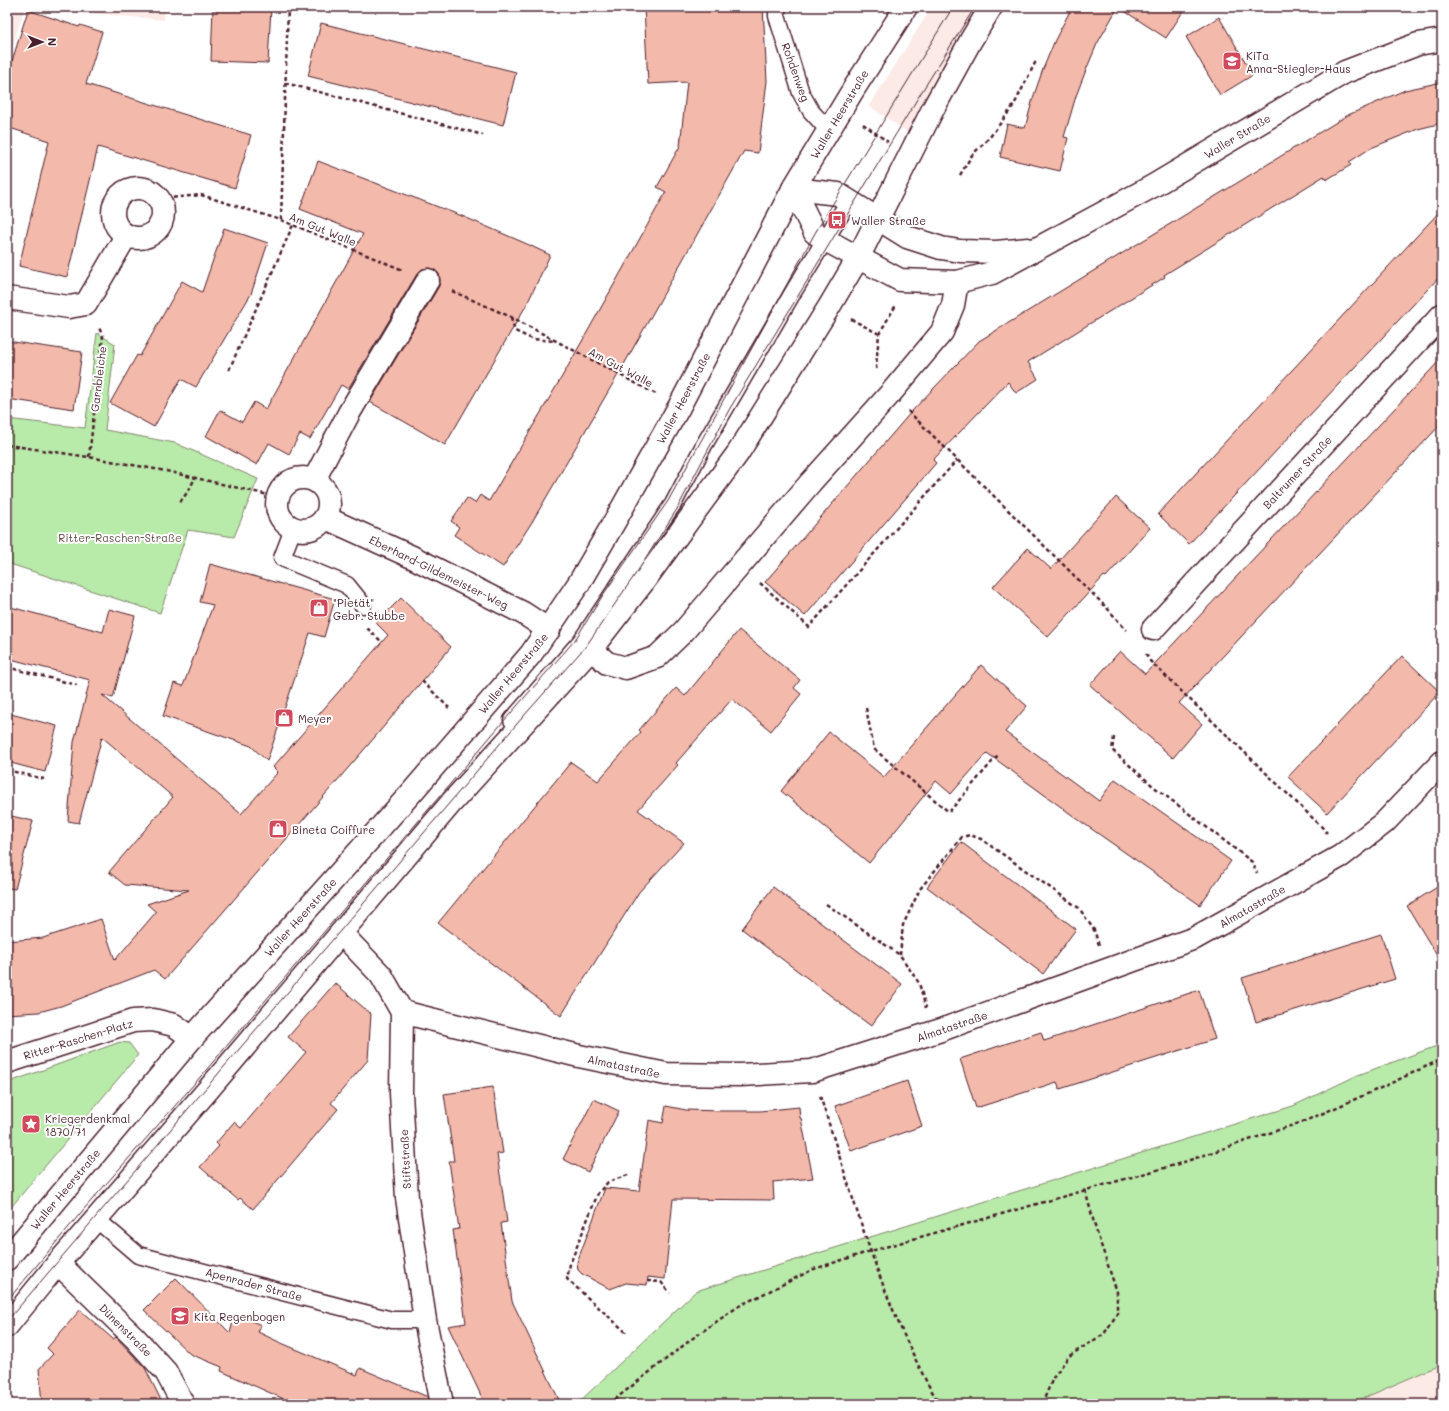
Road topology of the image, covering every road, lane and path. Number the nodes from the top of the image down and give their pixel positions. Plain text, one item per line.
1 (288, 7) edge
2 (777, 7) edge
3 (906, 7) edge
4 (991, 7) edge
5 (1442, 40) edge
6 (1036, 61) dead end
7 (286, 83) junction
8 (841, 109) junction
9 (829, 131) junction
10 (483, 134) dead end
11 (910, 152) junction
12 (960, 175) dead end
13 (793, 189) junction
14 (159, 200) junction
15 (849, 201) junction
16 (877, 219) junction
17 (281, 220) junction
18 (293, 225) junction
19 (126, 236) junction
20 (825, 240) junction
21 (1038, 248) junction
22 (858, 258) junction
23 (428, 280) junction
24 (957, 282) junction
25 (7, 298) edge
26 (86, 304) junction
27 (1442, 315) edge
28 (511, 317) junction
29 (556, 341) junction
30 (229, 370) dead end
31 (890, 394) junction
32 (679, 407) junction
33 (7, 445) edge
34 (89, 457) junction
35 (957, 460) junction
36 (195, 478) junction
37 (314, 480) junction
38 (277, 497) junction
39 (180, 502) dead end
40 (326, 518) junction
41 (293, 529) junction
42 (760, 583) dead end
43 (364, 605) dead end
44 (593, 624) junction
45 (1153, 629) dead end
46 (549, 630) junction
47 (1130, 634) dead end
48 (591, 649) junction
49 (1143, 650) dead end
50 (576, 665) junction
51 (7, 667) edge
52 (422, 681) dead end
53 (77, 686) dead end
54 (866, 708) dead end
55 (468, 726) junction
56 (1114, 737) dead end
57 (998, 755) dead end
58 (1442, 762) edge
59 (7, 770) edge
60 (44, 779) dead end
61 (1341, 856) junction
62 (1268, 896) junction
63 (826, 904) dead end
64 (341, 933) junction
65 (900, 955) junction
66 (1107, 970) junction
67 (402, 1012) junction
68 (933, 1033) junction
69 (192, 1038) junction
70 (1442, 1059) edge
71 (7, 1062) edge
72 (812, 1071) junction
73 (628, 1175) dead end
74 (1085, 1190) junction
75 (96, 1219) junction
76 (871, 1251) junction
77 (7, 1258) edge
78 (58, 1263) junction
79 (647, 1281) dead end
80 (670, 1293) dead end
81 (7, 1310) edge
82 (425, 1320) junction
83 (7, 1326) edge
84 (628, 1334) dead end
85 (183, 1404) edge
86 (442, 1404) edge
87 (609, 1404) edge
88 (941, 1404) edge
89 (1042, 1404) edge

1 - 7 path, Am Gut Walle
2 - 9 lane, Rohdenweg
3 - 8 street, Waller Heerstraße
4 - 11 street
5 - 21 street, Waller Straße
6 - 12 path
7 - 10 path
7 - 17 path, Am Gut Walle
8 - 9 street, Waller Heerstraße
8 - 11 path
9 - 13 street, Waller Heerstraße
11 - 16 street
13 - 15 street, Waller Straße
13 - 20 street, Waller Straße
13 - 32 street, Waller Heerstraße
14 - 17 path
14 - 19 street
14 - 19 street
15 - 16 street, Waller Straße
15 - 20 lane
16 - 21 street, Waller Straße
16 - 22 street
17 - 18 path, Am Gut Walle
18 - 23 path, Am Gut Walle
18 - 30 path
19 - 26 street
20 - 22 street, Waller Straße
20 - 44 lane
21 - 24 street, Waller Straße
22 - 24 street, Waller Straße
22 - 48 street
23 - 28 path, Am Gut Walle
23 - 37 street
24 - 31 street
25 - 26 street
26 - 34 path, Garnbleiche
27 - 45 street, Baltrumer Straße
28 - 29 path, Am Gut Walle
28 - 29 path, Am Gut Walle
29 - 32 path, Am Gut Walle
31 - 35 path
31 - 48 street
32 - 46 street, Waller Heerstraße
33 - 34 path
34 - 36 path
35 - 42 path
35 - 47 path
36 - 38 path
36 - 39 path
37 - 38 street
37 - 40 street
38 - 41 street
40 - 41 street
40 - 46 street, Eberhard-Gildemeister-Weg
41 - 43 lane
44 - 50 lane
44 - 81 lane
46 - 55 street, Waller Heerstraße
48 - 50 street
49 - 61 path
50 - 64 street
51 - 53 path
52 - 55 path
54 - 57 path
55 - 69 street, Waller Heerstraße
56 - 62 path
58 - 61 street, Almatastraße
59 - 60 path
61 - 62 street, Almatastraße
62 - 66 street, Almatastraße
63 - 65 path
64 - 67 street
64 - 75 street
65 - 66 path
65 - 68 path
66 - 68 street, Almatastraße
67 - 72 street, Almatastraße
67 - 82 street, Stiftstraße
68 - 72 street, Almatastraße
69 - 71 street, Ritter-Raschen-Platz
69 - 77 street, Waller Heerstraße
70 - 74 path
72 - 76 path
73 - 84 path
74 - 76 path
74 - 89 path
75 - 78 street
75 - 82 lane, Apenrader Straße
76 - 87 path
76 - 88 path
78 - 83 street
78 - 85 street, Dünenstraße
79 - 80 path
82 - 86 street, Stiftstraße

